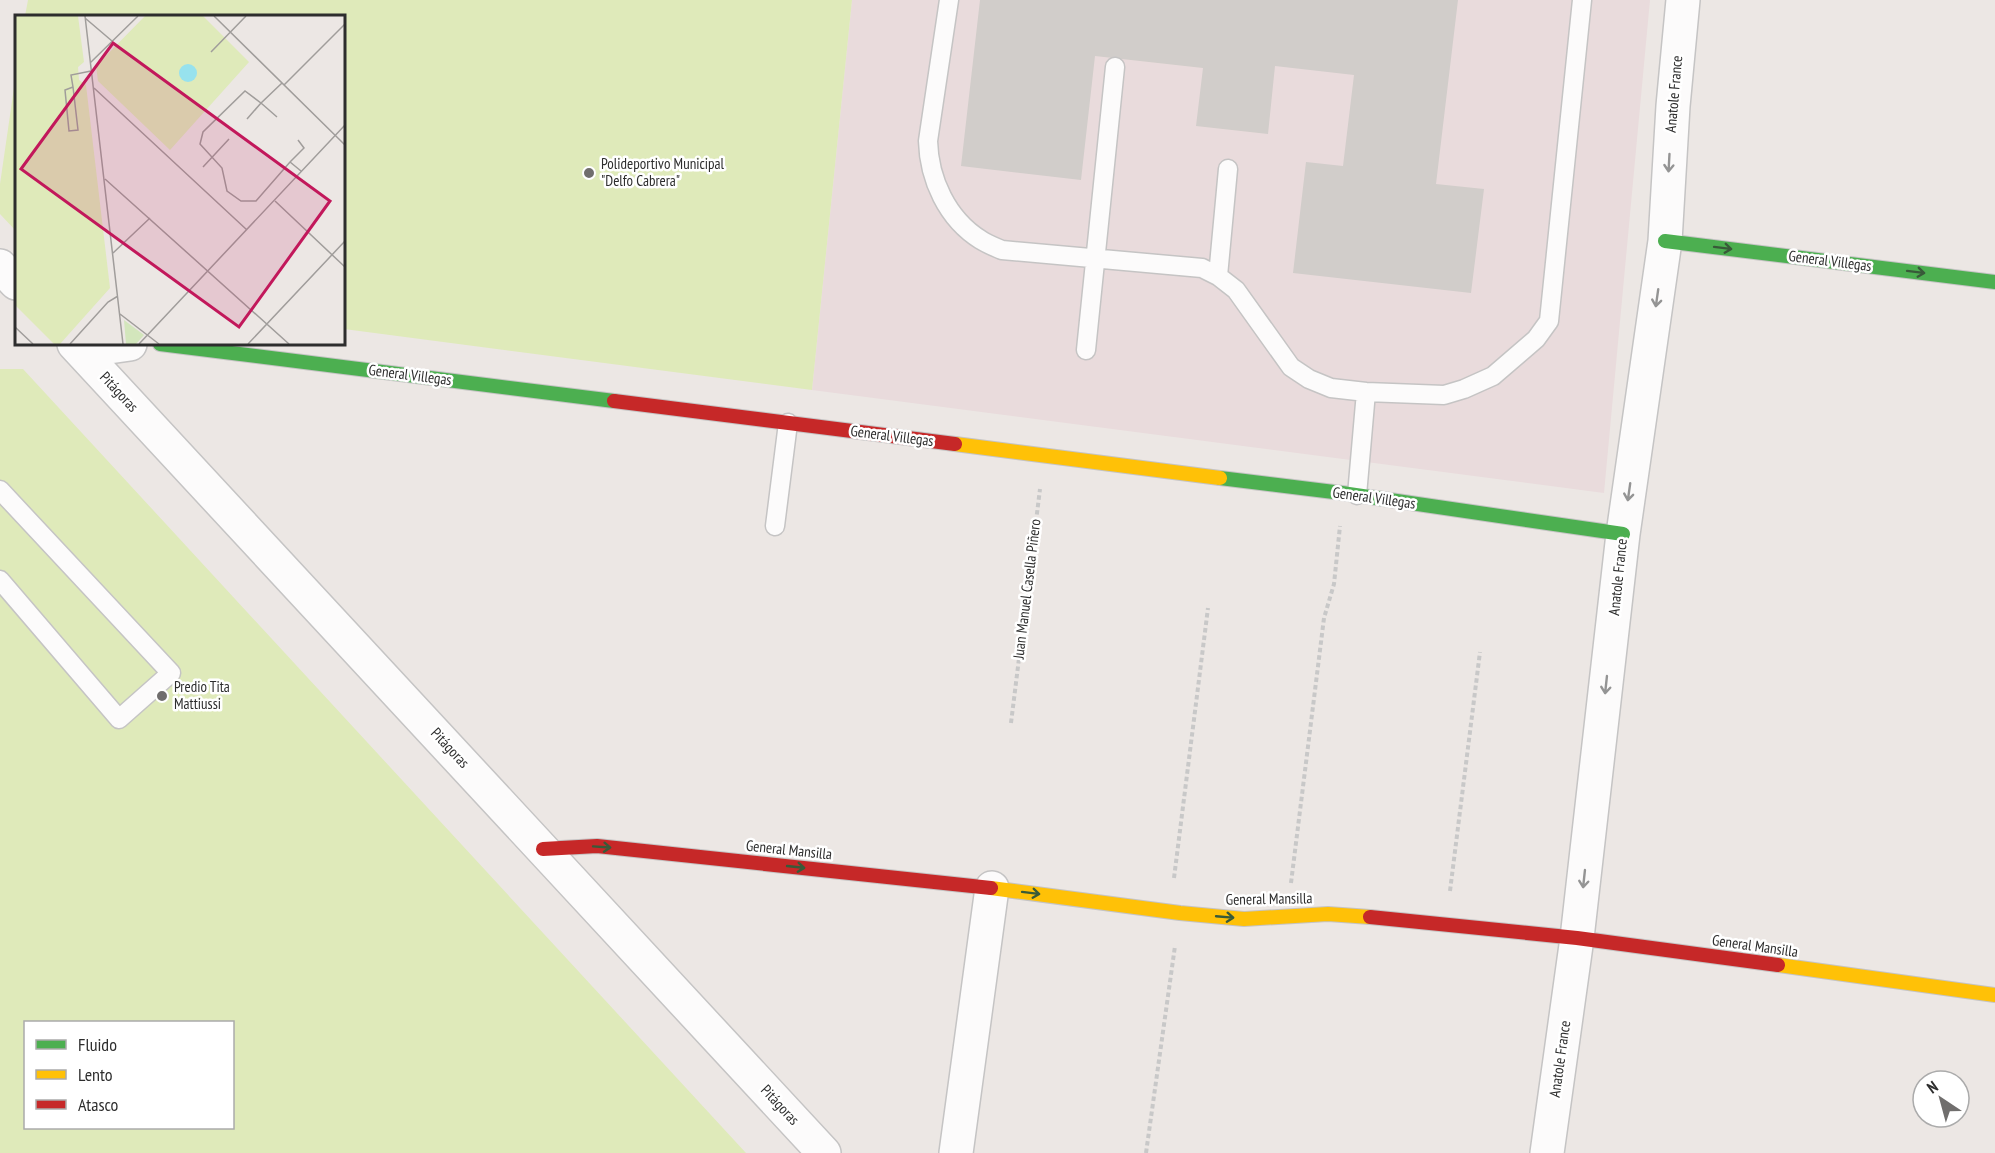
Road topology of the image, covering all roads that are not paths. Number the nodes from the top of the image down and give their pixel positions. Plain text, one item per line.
1 (949, 0) edge
2 (1582, 0) edge
3 (1683, 0) edge
4 (1115, 67) dead end
5 (1228, 169) dead end
6 (1665, 241) junction
7 (1095, 258) junction
8 (0, 266) edge
9 (1218, 276) junction
10 (1995, 282) edge
11 (15, 283) edge
12 (112, 345) edge
13 (168, 345) edge
14 (77, 347) edge
15 (1086, 350) dead end
16 (1366, 392) junction
17 (788, 423) junction
18 (0, 490) edge
19 (1350, 494) junction
20 (775, 526) dead end
21 (1623, 534) junction
22 (0, 580) edge
23 (543, 849) junction
24 (992, 888) junction
25 (1577, 938) junction
26 (1995, 995) edge
27 (825, 1153) edge
28 (956, 1153) edge
29 (1547, 1153) edge

1 - 7 lane
2 - 16 lane
3 -> 6 street, Anatole France
4 - 7 lane
5 - 9 lane
6 -> 10 street, General Villegas
6 -> 21 street, Anatole France
7 - 9 lane
7 - 15 lane
8 - 11 street
9 - 16 lane
12 - 14 street
13 - 17 street, General Villegas
14 - 23 street, Pitágoras
16 - 19 lane
17 - 19 street, General Villegas
17 - 20 lane
18 - 22 lane
19 - 21 street, General Villegas
21 -> 25 street, Anatole France
23 -> 24 street, General Mansilla
23 - 27 street, Pitágoras
24 -> 25 street, General Mansilla
24 - 28 street
25 - 26 street, General Mansilla
25 - 29 street, Anatole France

